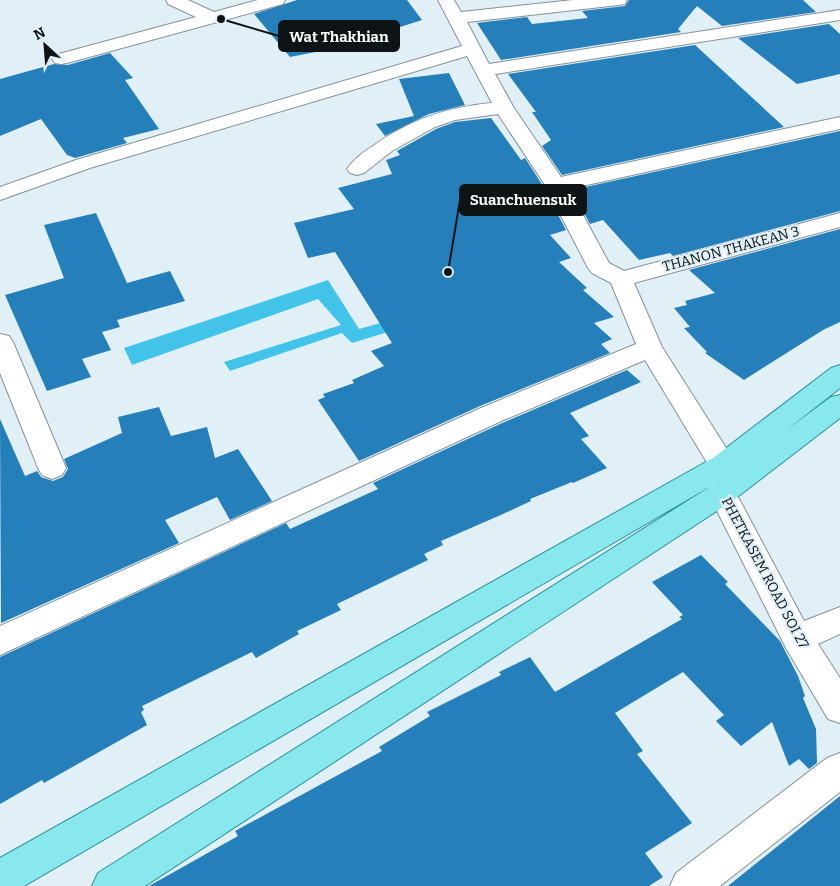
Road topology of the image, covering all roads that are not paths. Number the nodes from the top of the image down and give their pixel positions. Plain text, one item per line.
1 (174, 0) edge
2 (276, 0) edge
3 (446, 0) edge
4 (619, 0) edge
5 (840, 16) edge
6 (211, 17) junction
7 (458, 18) junction
8 (472, 49) junction
9 (61, 59) dead end
10 (484, 70) junction
11 (504, 108) junction
12 (840, 123) edge
13 (357, 169) dead end
14 (556, 185) junction
15 (0, 194) edge
16 (840, 220) edge
17 (621, 279) junction
18 (0, 342) edge
19 (650, 348) junction
20 (840, 374) edge
21 (840, 404) edge
22 (52, 468) dead end
23 (722, 479) junction
24 (840, 620) edge
25 (797, 638) junction
26 (0, 641) edge
27 (840, 708) edge
28 (840, 770) edge
29 (0, 879) edge
30 (111, 886) edge
31 (689, 886) edge

1 - 6 street
2 - 6 street
3 - 7 street
4 - 7 street
5 - 10 street
6 - 9 street
7 - 8 street
8 - 10 street
8 - 15 street
10 - 11 street
11 - 13 street
11 - 14 street
12 - 14 street
14 - 17 street
16 - 17 street, THANON THAKEAN 3
17 - 19 street, PHETKASEM ROAD SOI 27
18 - 22 street
19 - 23 street, PHETKASEM ROAD SOI 27
19 - 26 street
20 - 23 main road
21 - 23 main road
23 - 25 street, PHETKASEM ROAD SOI 27
23 - 29 main road
23 - 30 main road
24 - 25 street
25 - 27 street, PHETKASEM ROAD SOI 27
28 - 31 street

